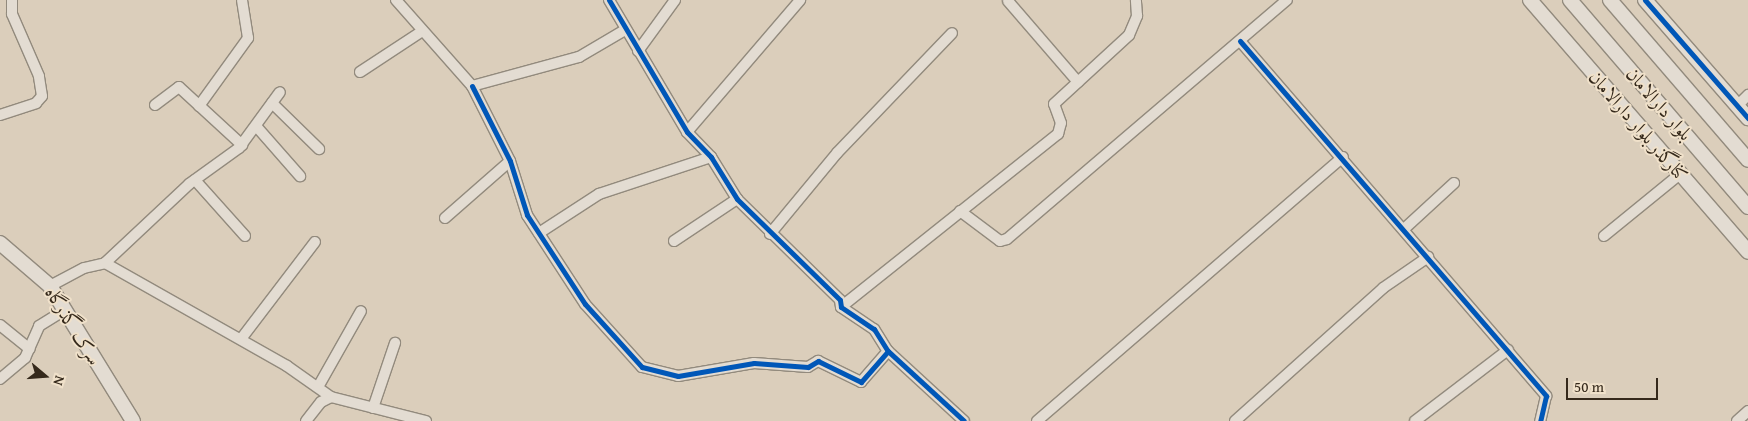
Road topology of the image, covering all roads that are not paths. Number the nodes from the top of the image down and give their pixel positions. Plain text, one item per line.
1 (12, 0) edge
2 (242, 0) edge
3 (396, 0) edge
4 (609, 0) edge
5 (676, 0) edge
6 (800, 0) edge
7 (1136, 0) edge
8 (1287, 0) edge
9 (1530, 0) edge
10 (1570, 0) edge
11 (1610, 0) edge
12 (1645, 0) edge
13 (1008, 2) dead end
14 (625, 30) junction
15 (421, 32) junction
16 (952, 33) dead end
17 (1240, 41) junction
18 (638, 51) junction
19 (360, 72) dead end
20 (1078, 82) junction
21 (472, 86) junction
22 (280, 92) dead end
23 (1748, 95) edge
24 (272, 103) junction
25 (155, 105) dead end
26 (199, 106) junction
27 (1737, 106) junction
28 (0, 115) edge
29 (1748, 118) edge
30 (256, 126) junction
31 (687, 132) junction
32 (242, 145) junction
33 (319, 149) dead end
34 (711, 157) junction
35 (1343, 157) junction
36 (1748, 160) edge
37 (510, 161) junction
38 (1680, 174) junction
39 (300, 176) dead end
40 (195, 180) junction
41 (1454, 183) dead end
42 (737, 199) junction
43 (1748, 207) edge
44 (960, 211) junction
45 (445, 218) dead end
46 (1404, 228) junction
47 (539, 233) junction
48 (770, 234) junction
49 (245, 236) dead end
50 (1604, 236) dead end
51 (674, 240) dead end
52 (315, 242) dead end
53 (0, 243) edge
54 (1748, 252) edge
55 (1428, 257) junction
56 (105, 262) junction
57 (50, 286) junction
58 (841, 307) junction
59 (63, 311) junction
60 (360, 311) dead end
61 (0, 325) edge
62 (241, 339) junction
63 (395, 343) dead end
64 (30, 349) junction
65 (1508, 350) junction
66 (888, 351) junction
67 (0, 379) edge
68 (318, 387) junction
69 (331, 397) junction
70 (373, 408) junction
71 (1748, 411) edge
72 (133, 421) edge
73 (306, 421) edge
74 (426, 421) edge
75 (964, 421) edge
76 (1037, 421) edge
77 (1234, 421) edge
78 (1415, 421) edge
79 (1540, 421) edge
80 (1738, 421) edge

1 - 28 street
2 - 26 street
3 - 15 street
4 - 14 street
5 - 18 street
6 - 31 street
7 - 20 street
8 - 17 street
9 - 38 street, کنارگذر بلوار دارالامان
10 - 43 street, بلوار دارالامان
11 - 36 street, بلوار دارالامان
12 - 27 street
13 - 20 street
14 - 18 street
14 - 21 street
15 - 19 street
15 - 21 street
16 - 48 street
17 - 35 street
17 - 44 street
18 - 31 street
20 - 44 street
21 - 37 street
22 - 24 street
23 - 27 street
24 - 30 street
24 - 33 street
25 - 26 street
26 - 32 street
27 - 29 street
30 - 32 street
30 - 39 street
31 - 34 street
32 - 40 street
34 - 42 street
34 - 47 street
35 - 46 street
35 - 76 street
37 - 45 street
37 - 47 street
38 - 50 street
38 - 54 street, کنارگذر بلوار دارالامان
40 - 49 street
40 - 56 street
41 - 46 street
42 - 48 street
42 - 51 street
44 - 58 street
46 - 55 street
47 - 66 street
48 - 58 street
52 - 62 street
53 - 57 street, سرک گذرگاه
55 - 65 street
55 - 77 street
56 - 57 street
56 - 62 street
57 - 59 street, سرک گذرگاه
58 - 66 street
59 - 64 street
59 - 72 street, سرک گذرگاه
60 - 68 street
61 - 64 street
62 - 68 street
63 - 70 street
64 - 67 street
65 - 78 street
65 - 79 street
66 - 75 street
68 - 69 street
69 - 70 street
69 - 73 street
70 - 74 street
71 - 80 street

